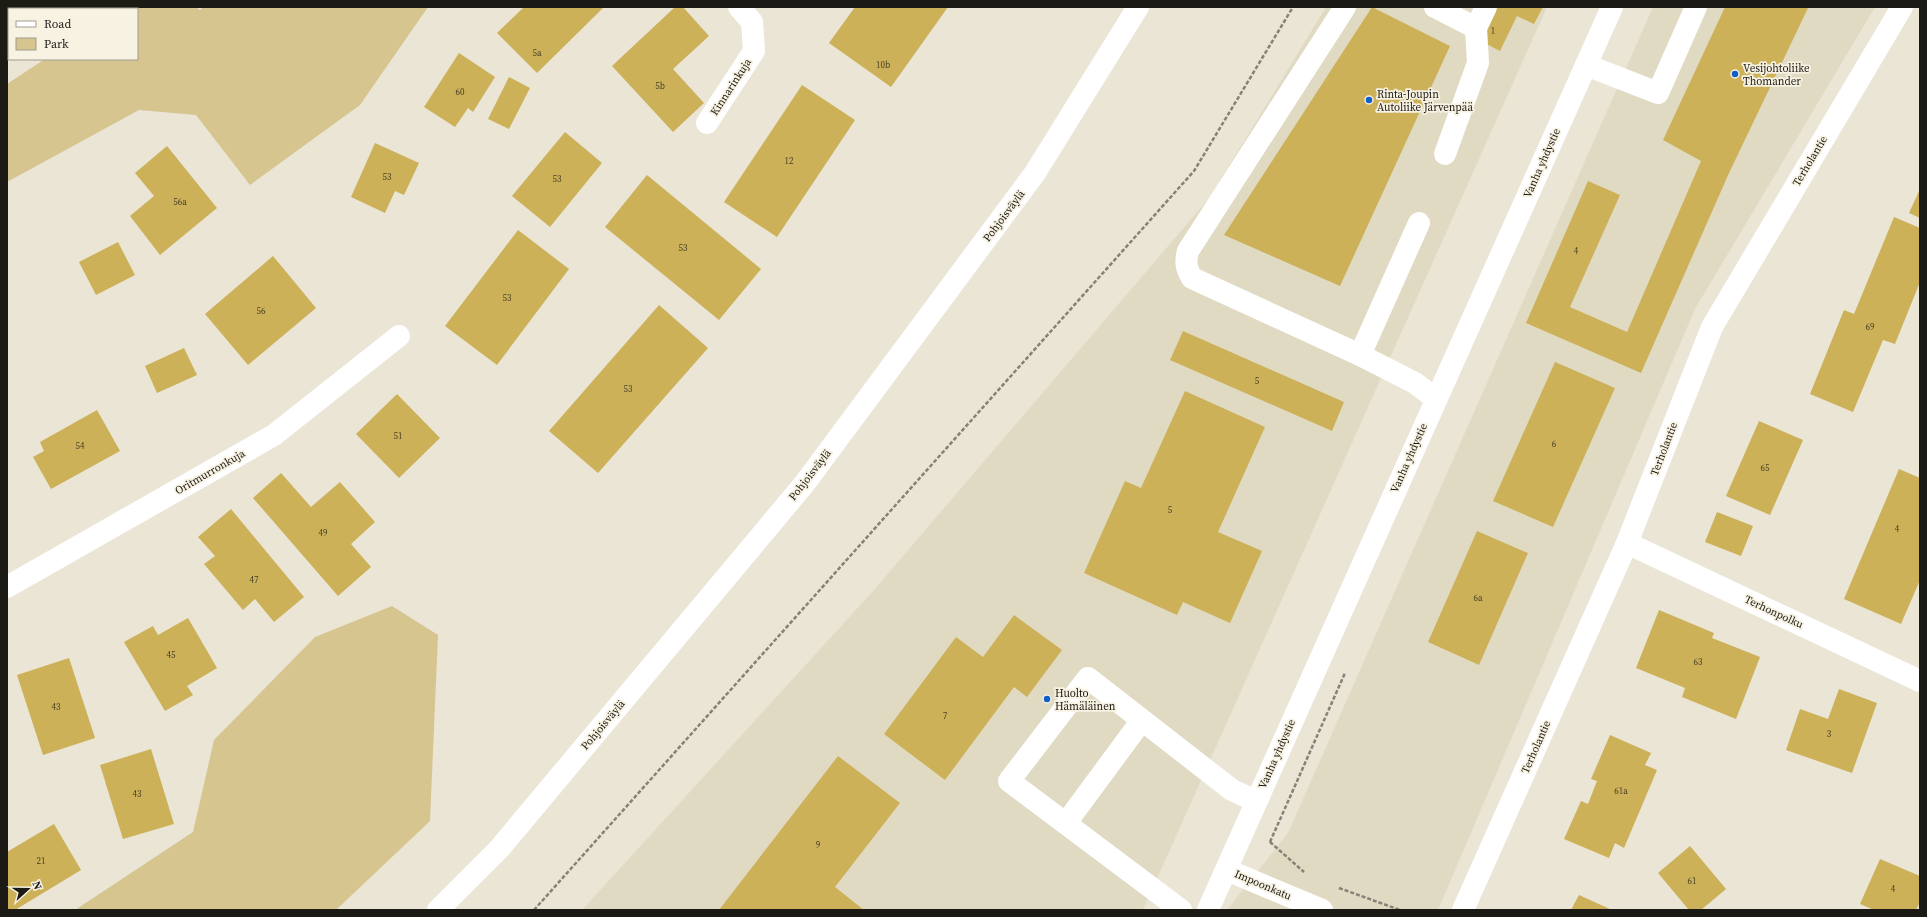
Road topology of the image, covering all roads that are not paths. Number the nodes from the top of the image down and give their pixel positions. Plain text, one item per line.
1 (739, 7) edge
2 (1138, 7) edge
3 (1345, 7) edge
4 (1435, 7) edge
5 (1486, 7) edge
6 (1612, 7) edge
7 (1696, 7) edge
8 (1902, 7) edge
9 (1476, 28) junction
10 (1586, 65) junction
11 (707, 123) dead end
12 (1445, 154) dead end
13 (1419, 223) dead end
14 (399, 336) dead end
15 (1360, 355) junction
16 (1436, 399) junction
17 (1627, 544) junction
18 (7, 587) edge
19 (1920, 682) edge
20 (1142, 720) junction
21 (1256, 801) junction
22 (1066, 823) junction
23 (1227, 870) junction
24 (438, 910) edge
25 (1181, 910) edge
26 (1208, 910) edge
27 (1322, 910) edge
28 (1463, 910) edge

1 - 11 street, Kinnarinkuja
2 - 24 street, Pohjoisväylä
3 - 15 street
4 - 9 street
5 - 9 street
6 - 10 street, Vanha yhdystie
7 - 10 street
8 - 17 street, Terholantie
9 - 12 street
10 - 16 street, Vanha yhdystie
13 - 15 street
14 - 18 street, Oritmurronkuja
15 - 16 street
16 - 21 street, Vanha yhdystie
17 - 19 street, Terhonpolku
17 - 28 street, Terholantie
20 - 21 street
20 - 22 street
20 - 22 street
21 - 23 street, Vanha yhdystie
22 - 25 street
23 - 26 street, Vanha yhdystie
23 - 27 street, Impoonkatu

